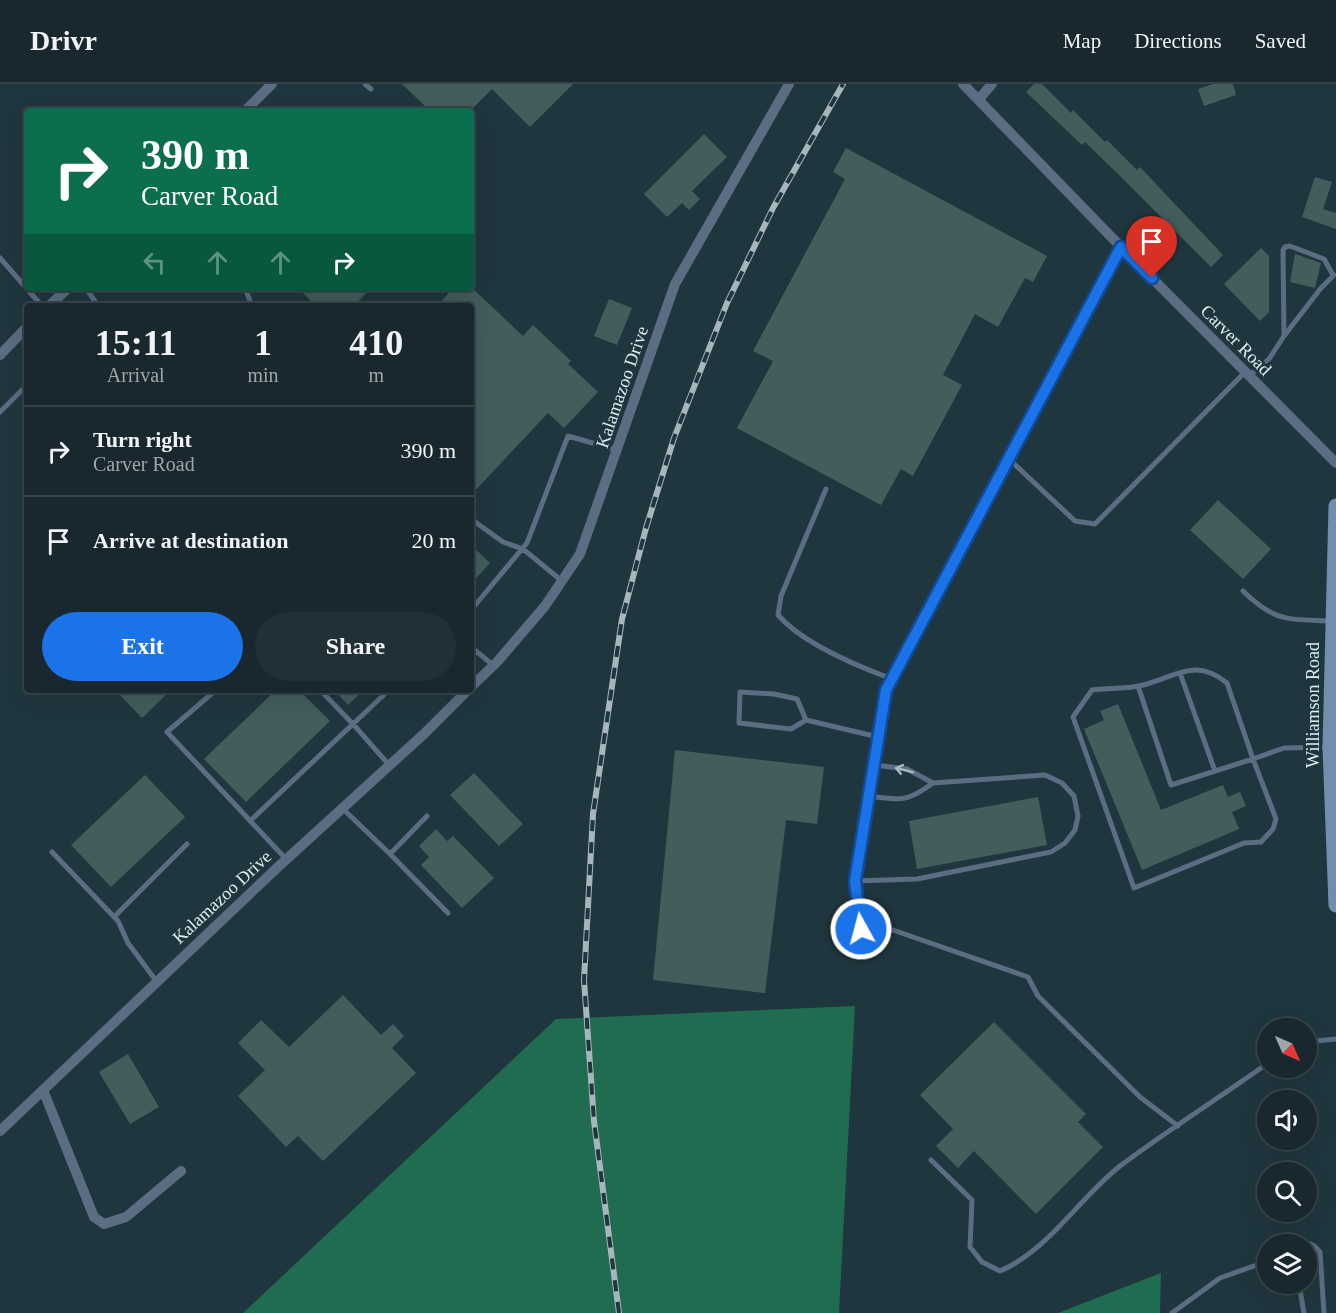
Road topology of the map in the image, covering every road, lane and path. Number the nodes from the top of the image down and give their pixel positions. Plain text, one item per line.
1 (272, 84) edge
2 (365, 84) edge
3 (789, 84) edge
4 (963, 84) edge
5 (992, 84) edge
6 (371, 89) dead end
7 (979, 99) junction
8 (248, 108) edge
9 (1121, 247) junction
10 (0, 258) edge
11 (1334, 275) edge
12 (24, 285) edge
13 (29, 291) edge
14 (65, 291) edge
15 (39, 303) edge
16 (52, 303) edge
17 (24, 330) edge
18 (1284, 336) junction
19 (0, 355) edge
20 (1247, 374) junction
21 (24, 388) edge
22 (0, 412) edge
23 (616, 450) junction
24 (1008, 458) junction
25 (1336, 464) edge
26 (826, 489) dead end
27 (1336, 506) edge
28 (474, 521) edge
29 (523, 549) junction
30 (562, 581) junction
31 (1243, 591) dead end
32 (474, 606) edge
33 (1333, 621) junction
34 (474, 649) edge
35 (493, 665) junction
36 (1180, 673) junction
37 (892, 679) junction
38 (1334, 682) edge
39 (474, 685) edge
40 (1138, 686) junction
41 (212, 693) edge
42 (323, 693) edge
43 (386, 693) edge
44 (466, 693) edge
45 (806, 720) junction
46 (353, 724) junction
47 (878, 737) junction
48 (1330, 747) junction
49 (1253, 759) junction
50 (389, 765) junction
51 (874, 765) junction
52 (1215, 771) junction
53 (933, 783) junction
54 (869, 796) junction
55 (342, 808) junction
56 (427, 816) dead end
57 (250, 821) junction
58 (1335, 827) edge
59 (187, 844) dead end
60 (52, 852) dead end
61 (390, 854) junction
62 (286, 859) junction
63 (855, 881) junction
64 (1336, 905) edge
65 (448, 913) dead end
66 (114, 916) junction
67 (861, 929) joint
68 (157, 982) junction
69 (1336, 1039) edge
70 (1317, 1041) edge
71 (1257, 1071) edge
72 (43, 1090) junction
73 (0, 1117) edge
74 (12, 1119) junction
75 (1178, 1126) junction
76 (0, 1131) edge
77 (931, 1160) dead end
78 (181, 1171) dead end
79 (1317, 1248) edge
80 (1257, 1265) edge
81 (1301, 1294) edge
82 (1172, 1313) edge
83 (1304, 1313) edge
84 (1324, 1313) edge

1 - 8 street
2 - 6 lane
3 - 23 street, Kalamazoo Drive
4 - 7 street, Carver Road
5 - 7 street
7 - 9 street, Carver Road
9 - 20 street, Carver Road
9 - 24 street
10 - 12 lane
11 - 18 lane
11 - 18 lane
13 - 15 lane
14 - 16 street
17 - 19 street
18 - 20 lane
20 - 24 lane
20 - 25 street, Carver Road
21 - 22 lane
23 - 29 lane
23 - 30 street, Kalamazoo Drive
24 - 37 street
26 - 37 lane
27 - 33 main road, Williamson Road
28 - 29 lane
29 - 30 lane
29 - 32 lane
30 - 35 street, Kalamazoo Drive
31 - 33 lane
33 - 38 main road, Williamson Road
34 - 35 lane
35 - 39 street, Kalamazoo Drive
36 - 40 lane
36 - 49 lane
36 - 52 lane
37 - 47 street
38 - 48 main road, Williamson Road
40 - 49 lane
40 - 52 lane
41 - 57 lane
42 - 46 lane
43 - 46 lane
44 - 50 street, Kalamazoo Drive
45 - 45 lane
45 - 47 lane
46 - 50 lane
46 - 57 lane
47 - 51 street
48 - 49 lane
48 - 58 main road, Williamson Road
49 - 52 lane
50 - 55 street, Kalamazoo Drive
53 -> 51 lane
51 - 54 street
53 - 54 lane
53 - 63 lane
54 - 63 street
55 - 61 lane
55 - 62 street, Kalamazoo Drive
56 - 61 lane
57 - 62 lane
58 - 64 main road, Williamson Road
59 - 66 lane
60 - 66 lane
61 - 65 lane
62 - 68 street, Kalamazoo Drive
63 - 67 street
66 - 68 lane
67 - 75 lane
68 - 72 street, Kalamazoo Drive
69 - 70 lane
71 - 75 lane
72 - 74 street, Kalamazoo Drive
72 - 78 street
73 - 74 street
74 - 76 street, Kalamazoo Drive
75 - 77 lane
79 - 84 lane
80 - 82 lane
81 - 83 lane

